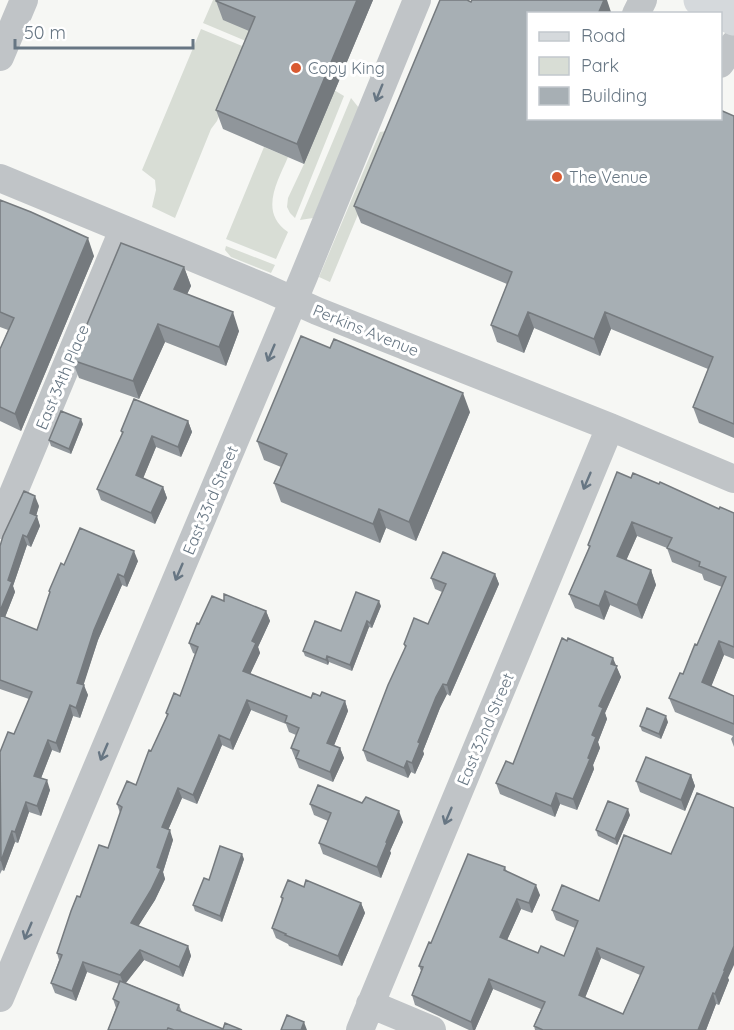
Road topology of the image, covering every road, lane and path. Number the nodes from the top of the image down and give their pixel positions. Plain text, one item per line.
1 (24, 0) edge
2 (417, 0) edge
3 (700, 0) edge
4 (721, 12) edge
5 (734, 44) edge
6 (0, 57) edge
7 (722, 65) edge
8 (0, 178) edge
9 (123, 230) junction
10 (294, 300) junction
11 (610, 427) junction
12 (734, 479) edge
13 (0, 525) edge
14 (0, 998) edge
15 (370, 1004) junction
16 (360, 1030) edge
17 (432, 1030) edge

1 - 6 street
2 -> 10 street, East 33rd Street
3 - 4 main road
5 - 7 street
8 - 9 street, Perkins Avenue
9 - 10 street, Perkins Avenue
9 - 13 street, East 34th Place
10 - 11 street, Perkins Avenue
10 -> 14 street, East 33rd Street
11 - 12 street, Perkins Avenue
11 -> 15 street, East 32nd Street
15 - 16 street, East 32nd Street
15 - 17 street

